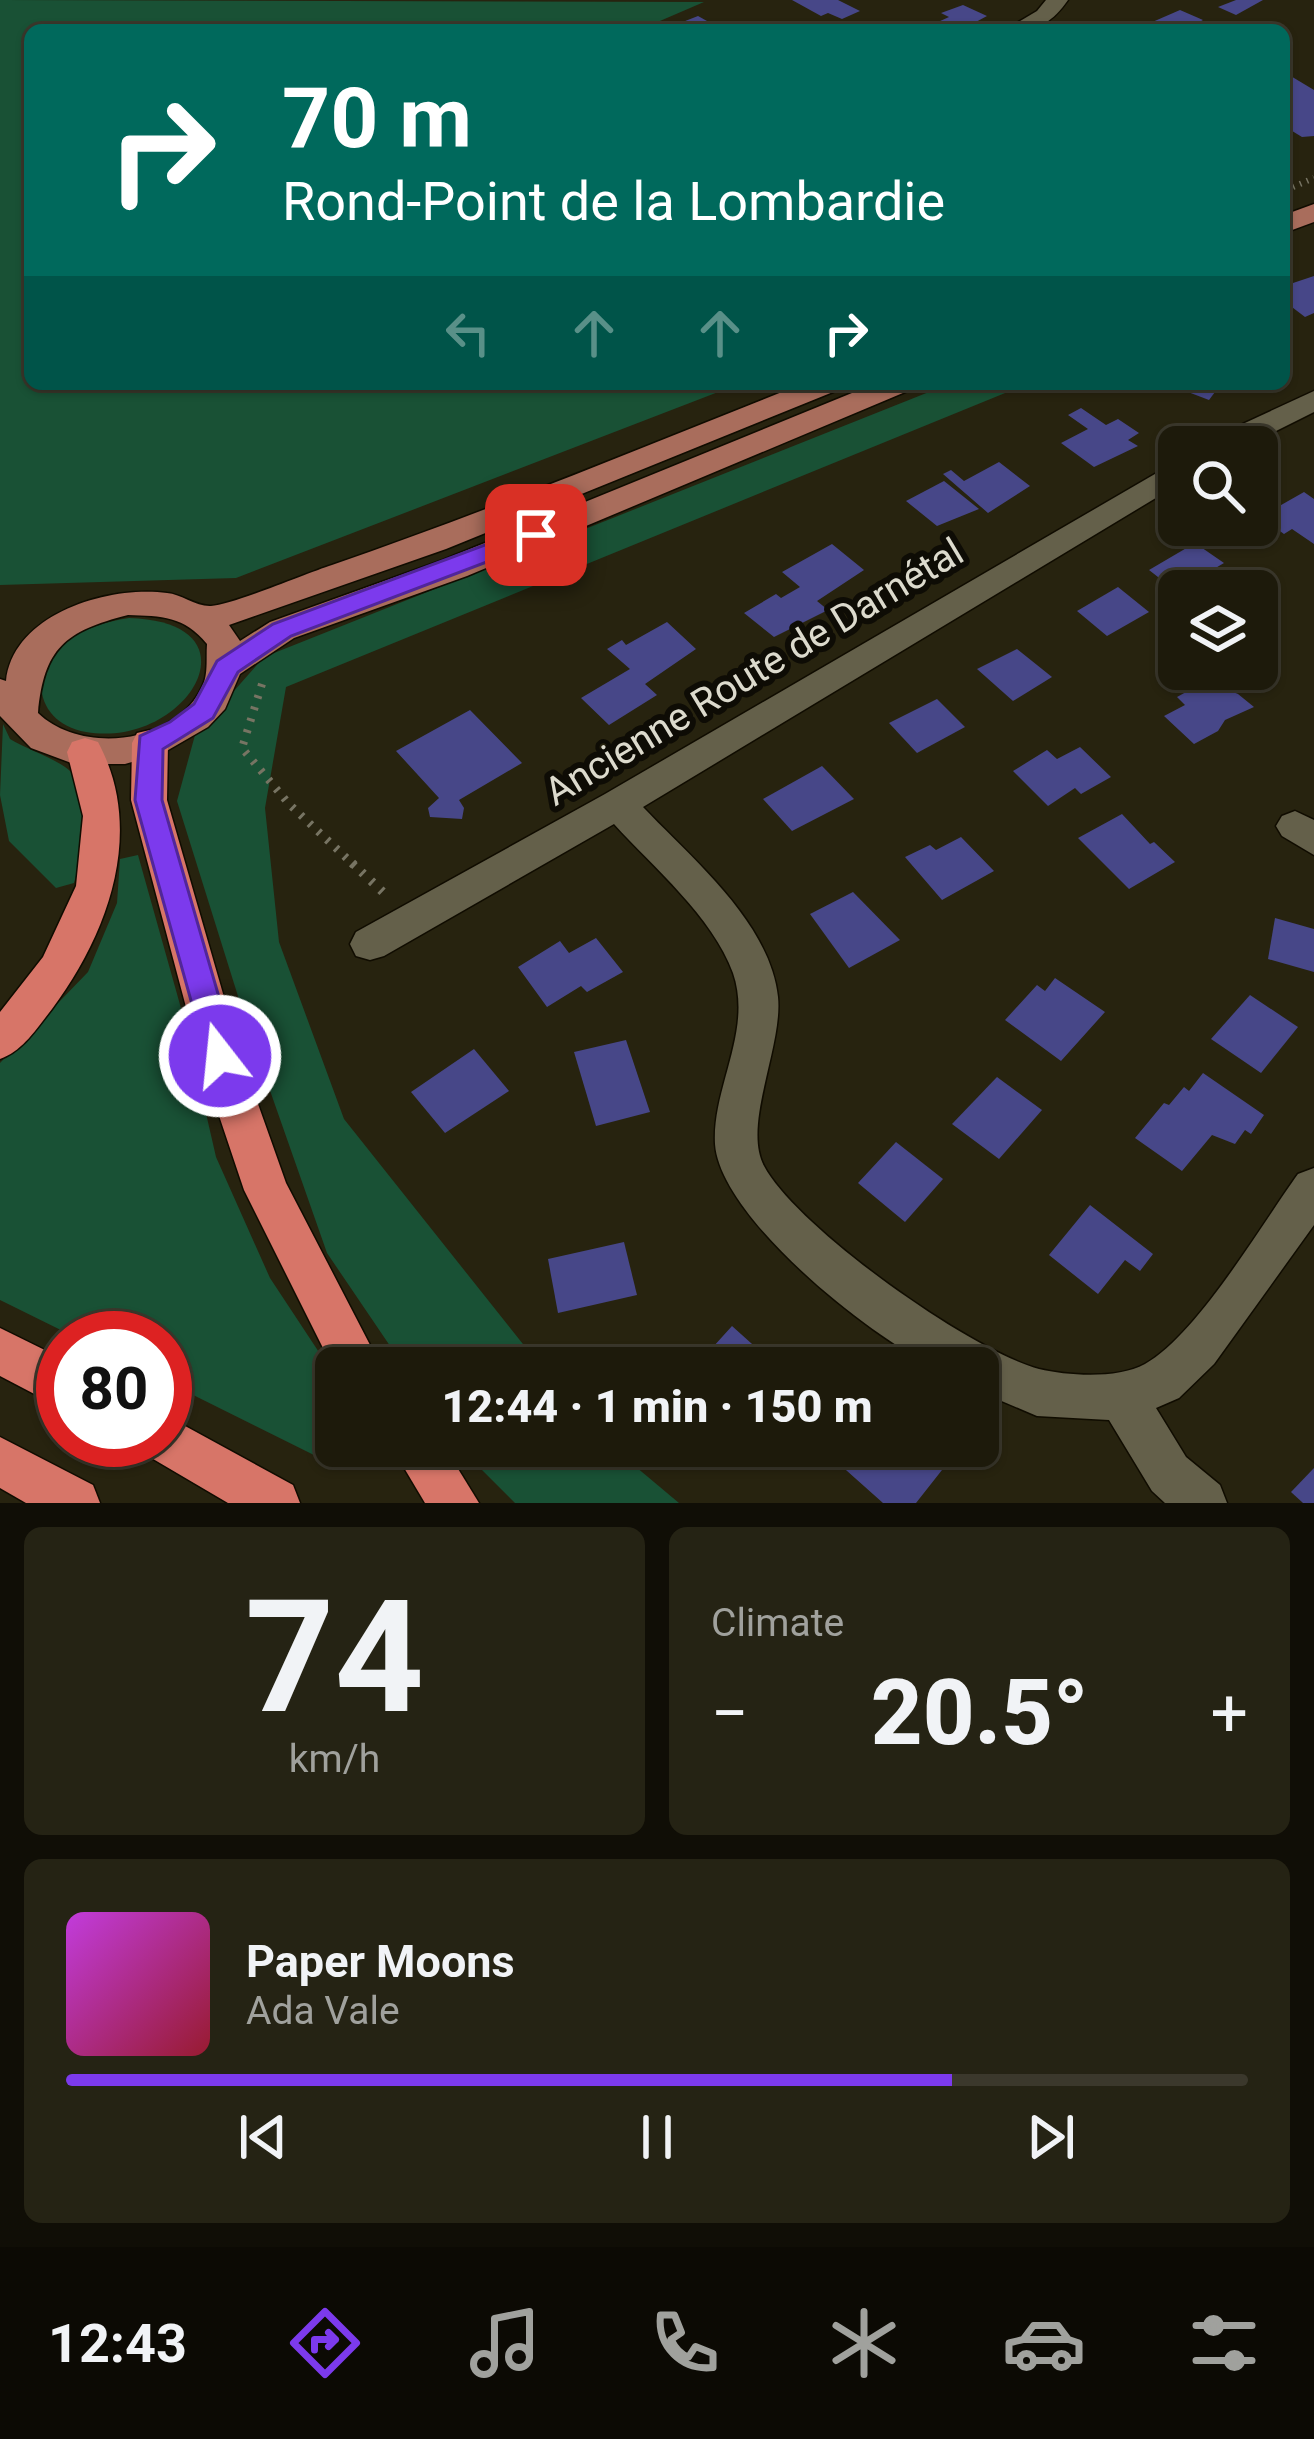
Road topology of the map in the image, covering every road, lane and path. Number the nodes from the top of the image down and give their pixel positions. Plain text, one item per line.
1 (1057, 0) edge
2 (1028, 24) edge
3 (813, 390) edge
4 (885, 390) edge
5 (1314, 400) edge
6 (1261, 426) edge
7 (1158, 483) edge
8 (206, 620) junction
9 (64, 621) junction
10 (0, 643) edge
11 (226, 667) junction
12 (269, 670) dead end
13 (10, 704) edge
14 (150, 743) junction
15 (85, 752) junction
16 (618, 804) junction
17 (413, 920) junction
18 (370, 944) dead end
19 (0, 1040) edge
20 (1314, 1188) edge
21 (347, 1347) edge
22 (0, 1352) edge
23 (36, 1371) edge
24 (1120, 1393) junction
25 (192, 1455) edge
26 (0, 1461) edge
27 (429, 1467) edge
28 (74, 1503) edge
29 (275, 1503) edge
30 (454, 1503) edge
31 (1202, 1503) edge

1 - 2 street
3 - 8 main road
4 - 11 main road
5 - 6 street
7 - 16 street, Ancienne Route de Darnétal
8 - 9 main road
8 - 11 main road
9 - 10 main road
9 - 13 main road
11 - 14 main road
12 - 17 path
13 - 15 main road
14 - 15 main road
14 - 21 highway
15 - 19 highway
16 - 17 street, Ancienne Route de Darnétal
16 - 24 street
17 - 18 street, Ancienne Route de Darnétal
20 - 24 street
22 - 23 highway
24 - 31 street
25 - 29 highway
26 - 28 highway
27 - 30 highway

